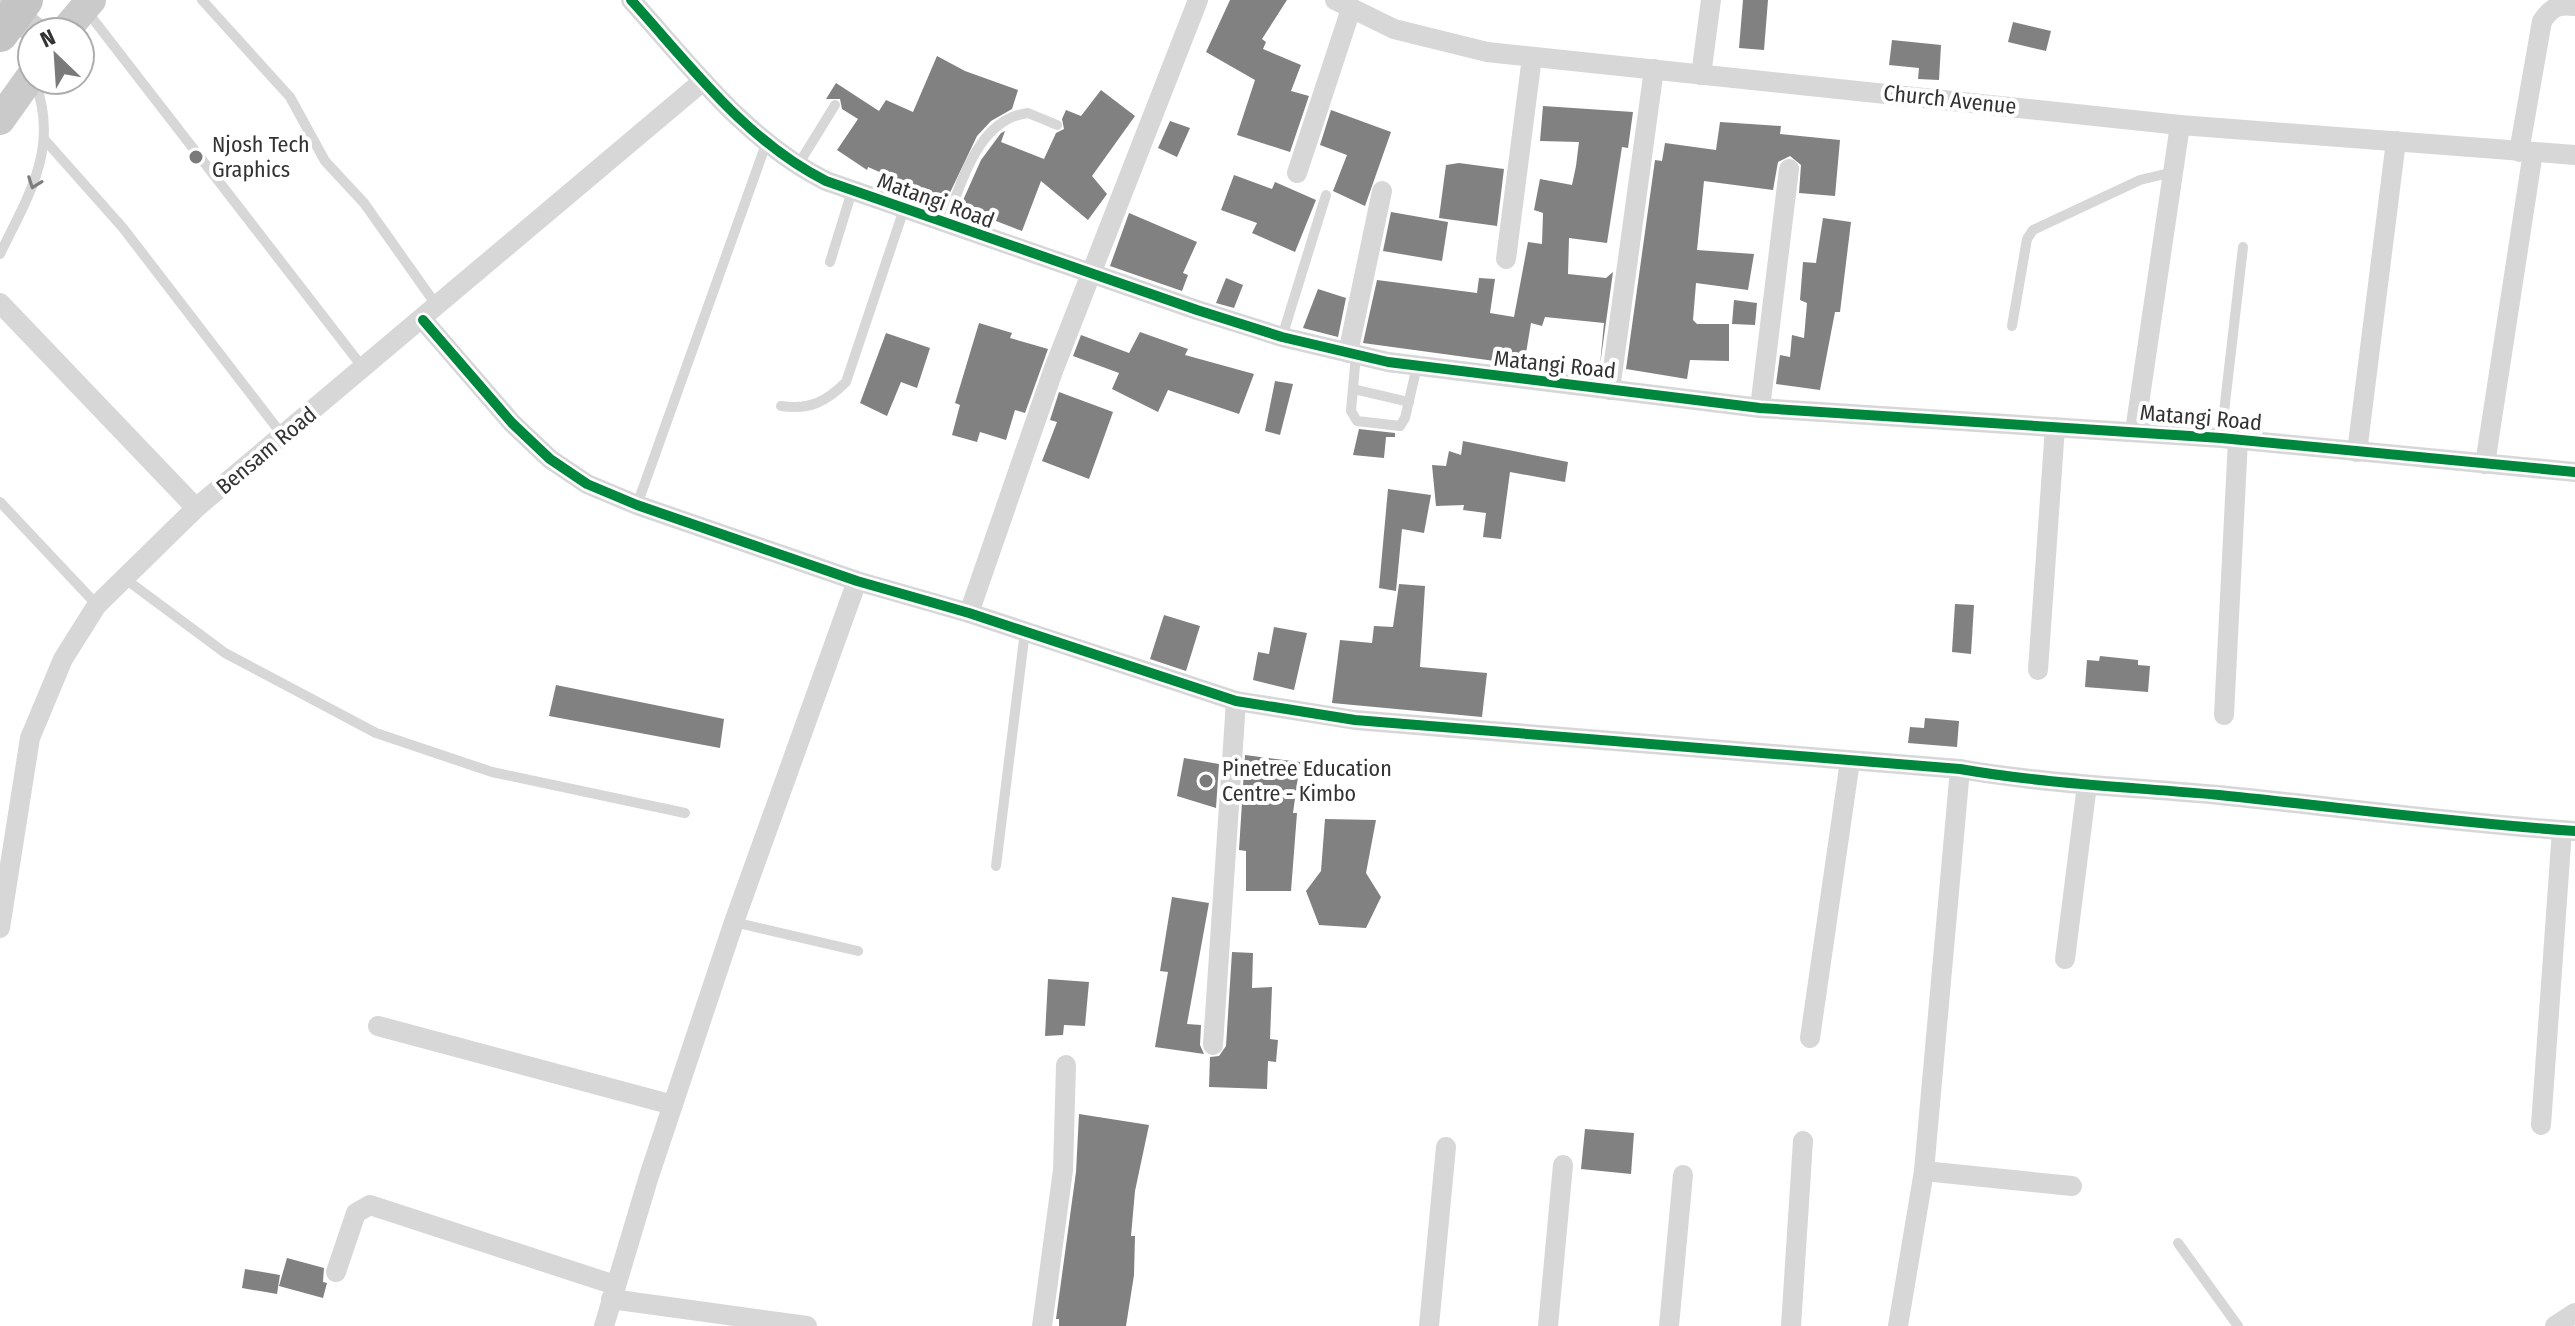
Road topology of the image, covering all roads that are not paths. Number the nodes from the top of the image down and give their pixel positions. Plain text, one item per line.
1 (25, 0) edge
2 (202, 0) edge
3 (631, 0) edge
4 (1198, 0) edge
5 (1711, 0) edge
6 (0, 4) edge
7 (88, 4) edge
8 (1343, 5) edge
9 (2575, 6) edge
10 (16, 16) edge
11 (0, 34) edge
12 (1532, 57) junction
13 (1654, 69) junction
14 (1701, 75) junction
15 (703, 81) junction
16 (19, 96) edge
17 (40, 96) edge
18 (835, 105) dead end
19 (0, 120) edge
20 (1057, 125) dead end
21 (2180, 125) junction
22 (44, 139) junction
23 (2396, 141) junction
24 (766, 144) junction
25 (2526, 152) junction
26 (2575, 155) edge
27 (797, 167) junction
28 (1789, 169) dead end
29 (2173, 172) junction
30 (1297, 173) dead end
31 (852, 191) junction
32 (1382, 191) dead end
33 (1326, 195) dead end
34 (904, 209) junction
35 (945, 224) junction
36 (2243, 247) dead end
37 (0, 254) edge
38 (1506, 259) dead end
39 (830, 262) dead end
40 (1091, 276) junction
41 (0, 303) edge
42 (430, 314) junction
43 (2012, 326) dead end
44 (1282, 337) junction
45 (1352, 353) junction
46 (1417, 366) junction
47 (364, 369) junction
48 (1353, 389) junction
49 (1610, 390) junction
50 (1409, 402) junction
51 (781, 406) dead end
52 (1760, 408) junction
53 (2055, 427) junction
54 (2135, 431) junction
55 (283, 436) junction
56 (2229, 439) junction
57 (2357, 452) junction
58 (2485, 464) junction
59 (2575, 472) edge
60 (0, 502) edge
61 (637, 505) junction
62 (196, 508) junction
63 (124, 578) junction
64 (857, 581) junction
65 (97, 605) junction
66 (969, 613) junction
67 (1025, 631) junction
68 (2038, 670) dead end
69 (1236, 701) junction
70 (2224, 715) dead end
71 (1850, 761) junction
72 (1960, 769) junction
73 (2087, 785) junction
74 (685, 813) dead end
75 (2569, 831) edge
76 (996, 866) dead end
77 (734, 922) junction
78 (0, 928) edge
79 (858, 951) dead end
80 (2065, 959) dead end
81 (378, 1026) dead end
82 (1810, 1038) dead end
83 (1213, 1045) dead end
84 (1066, 1065) dead end
85 (673, 1105) junction
86 (2541, 1125) dead end
87 (1803, 1141) dead end
88 (1446, 1147) dead end
89 (1563, 1165) dead end
90 (1924, 1171) junction
91 (1683, 1175) dead end
92 (2072, 1186) dead end
93 (2178, 1243) dead end
94 (336, 1272) dead end
95 (613, 1292) junction
96 (2575, 1313) edge
97 (604, 1326) edge
98 (807, 1326) edge
99 (1042, 1326) edge
100 (1429, 1326) edge
101 (1548, 1326) edge
102 (1669, 1326) edge
103 (1791, 1326) edge
104 (1898, 1326) edge
105 (2238, 1326) edge
106 (2555, 1326) edge

1 - 11 highway, bridge
2 - 42 lane
3 - 15 street, Matangi Road
4 - 40 street
5 - 14 street
6 - 10 main road
7 - 47 lane
8 - 12 street, Church Avenue
8 - 30 street
9 - 25 street
12 - 13 street, Church Avenue
12 - 38 street
13 - 14 street, Church Avenue
13 - 49 street
14 - 21 street, Church Avenue
15 - 24 street, Matangi Road
15 - 42 street, Bensam Road
16 - 19 main road
17 - 22 lane
18 - 27 lane
20 - 35 lane
21 - 23 street, Church Avenue
21 - 29 street
22 -> 37 lane
22 - 55 lane
23 - 25 street, Church Avenue
23 - 57 street
24 - 27 street, Matangi Road
24 - 61 lane
25 - 26 street, Church Avenue
25 - 58 street
27 - 31 street, Matangi Road
28 - 52 street
29 - 43 lane
29 - 54 street
31 - 34 street, Matangi Road
31 - 39 lane
32 - 45 street
33 - 44 lane
34 - 35 street, Matangi Road
34 - 51 lane
35 - 40 street, Matangi Road
36 - 56 lane
40 - 44 street, Matangi Road
40 - 66 street
41 - 62 street
42 - 47 street, Bensam Road
42 - 61 street
44 - 45 street, Matangi Road
45 - 46 street, Matangi Road
45 - 48 lane
46 - 49 street, Matangi Road
46 - 50 lane
47 - 55 street, Bensam Road
48 - 50 lane
48 - 50 lane
49 - 52 street, Matangi Road
52 - 53 street, Matangi Road
53 - 54 street, Matangi Road
53 - 68 street
54 - 56 street, Matangi Road
55 - 62 street, Bensam Road
56 - 57 street, Matangi Road
56 - 70 street
57 - 58 street, Matangi Road
58 - 59 street, Matangi Road
60 - 65 lane
61 - 64 street
62 - 63 street, Bensam Road
63 - 65 street, Bensam Road
63 - 74 lane
64 - 66 street
64 - 77 street
65 - 78 street, Bensam Road
66 - 67 street
67 - 69 street
67 - 76 lane
69 - 71 street
69 - 83 street
71 - 72 street
71 - 82 street
72 - 73 street
72 - 90 street
73 - 75 street
73 - 80 street
75 - 86 street
77 - 79 lane
77 - 85 street
81 - 85 street
84 - 99 street
85 - 95 street
87 - 103 street
88 - 100 street
89 - 101 street
90 - 92 street
90 - 104 street
91 - 102 street
93 - 105 lane
94 - 95 street
95 - 97 street
95 - 98 street
96 - 106 street

